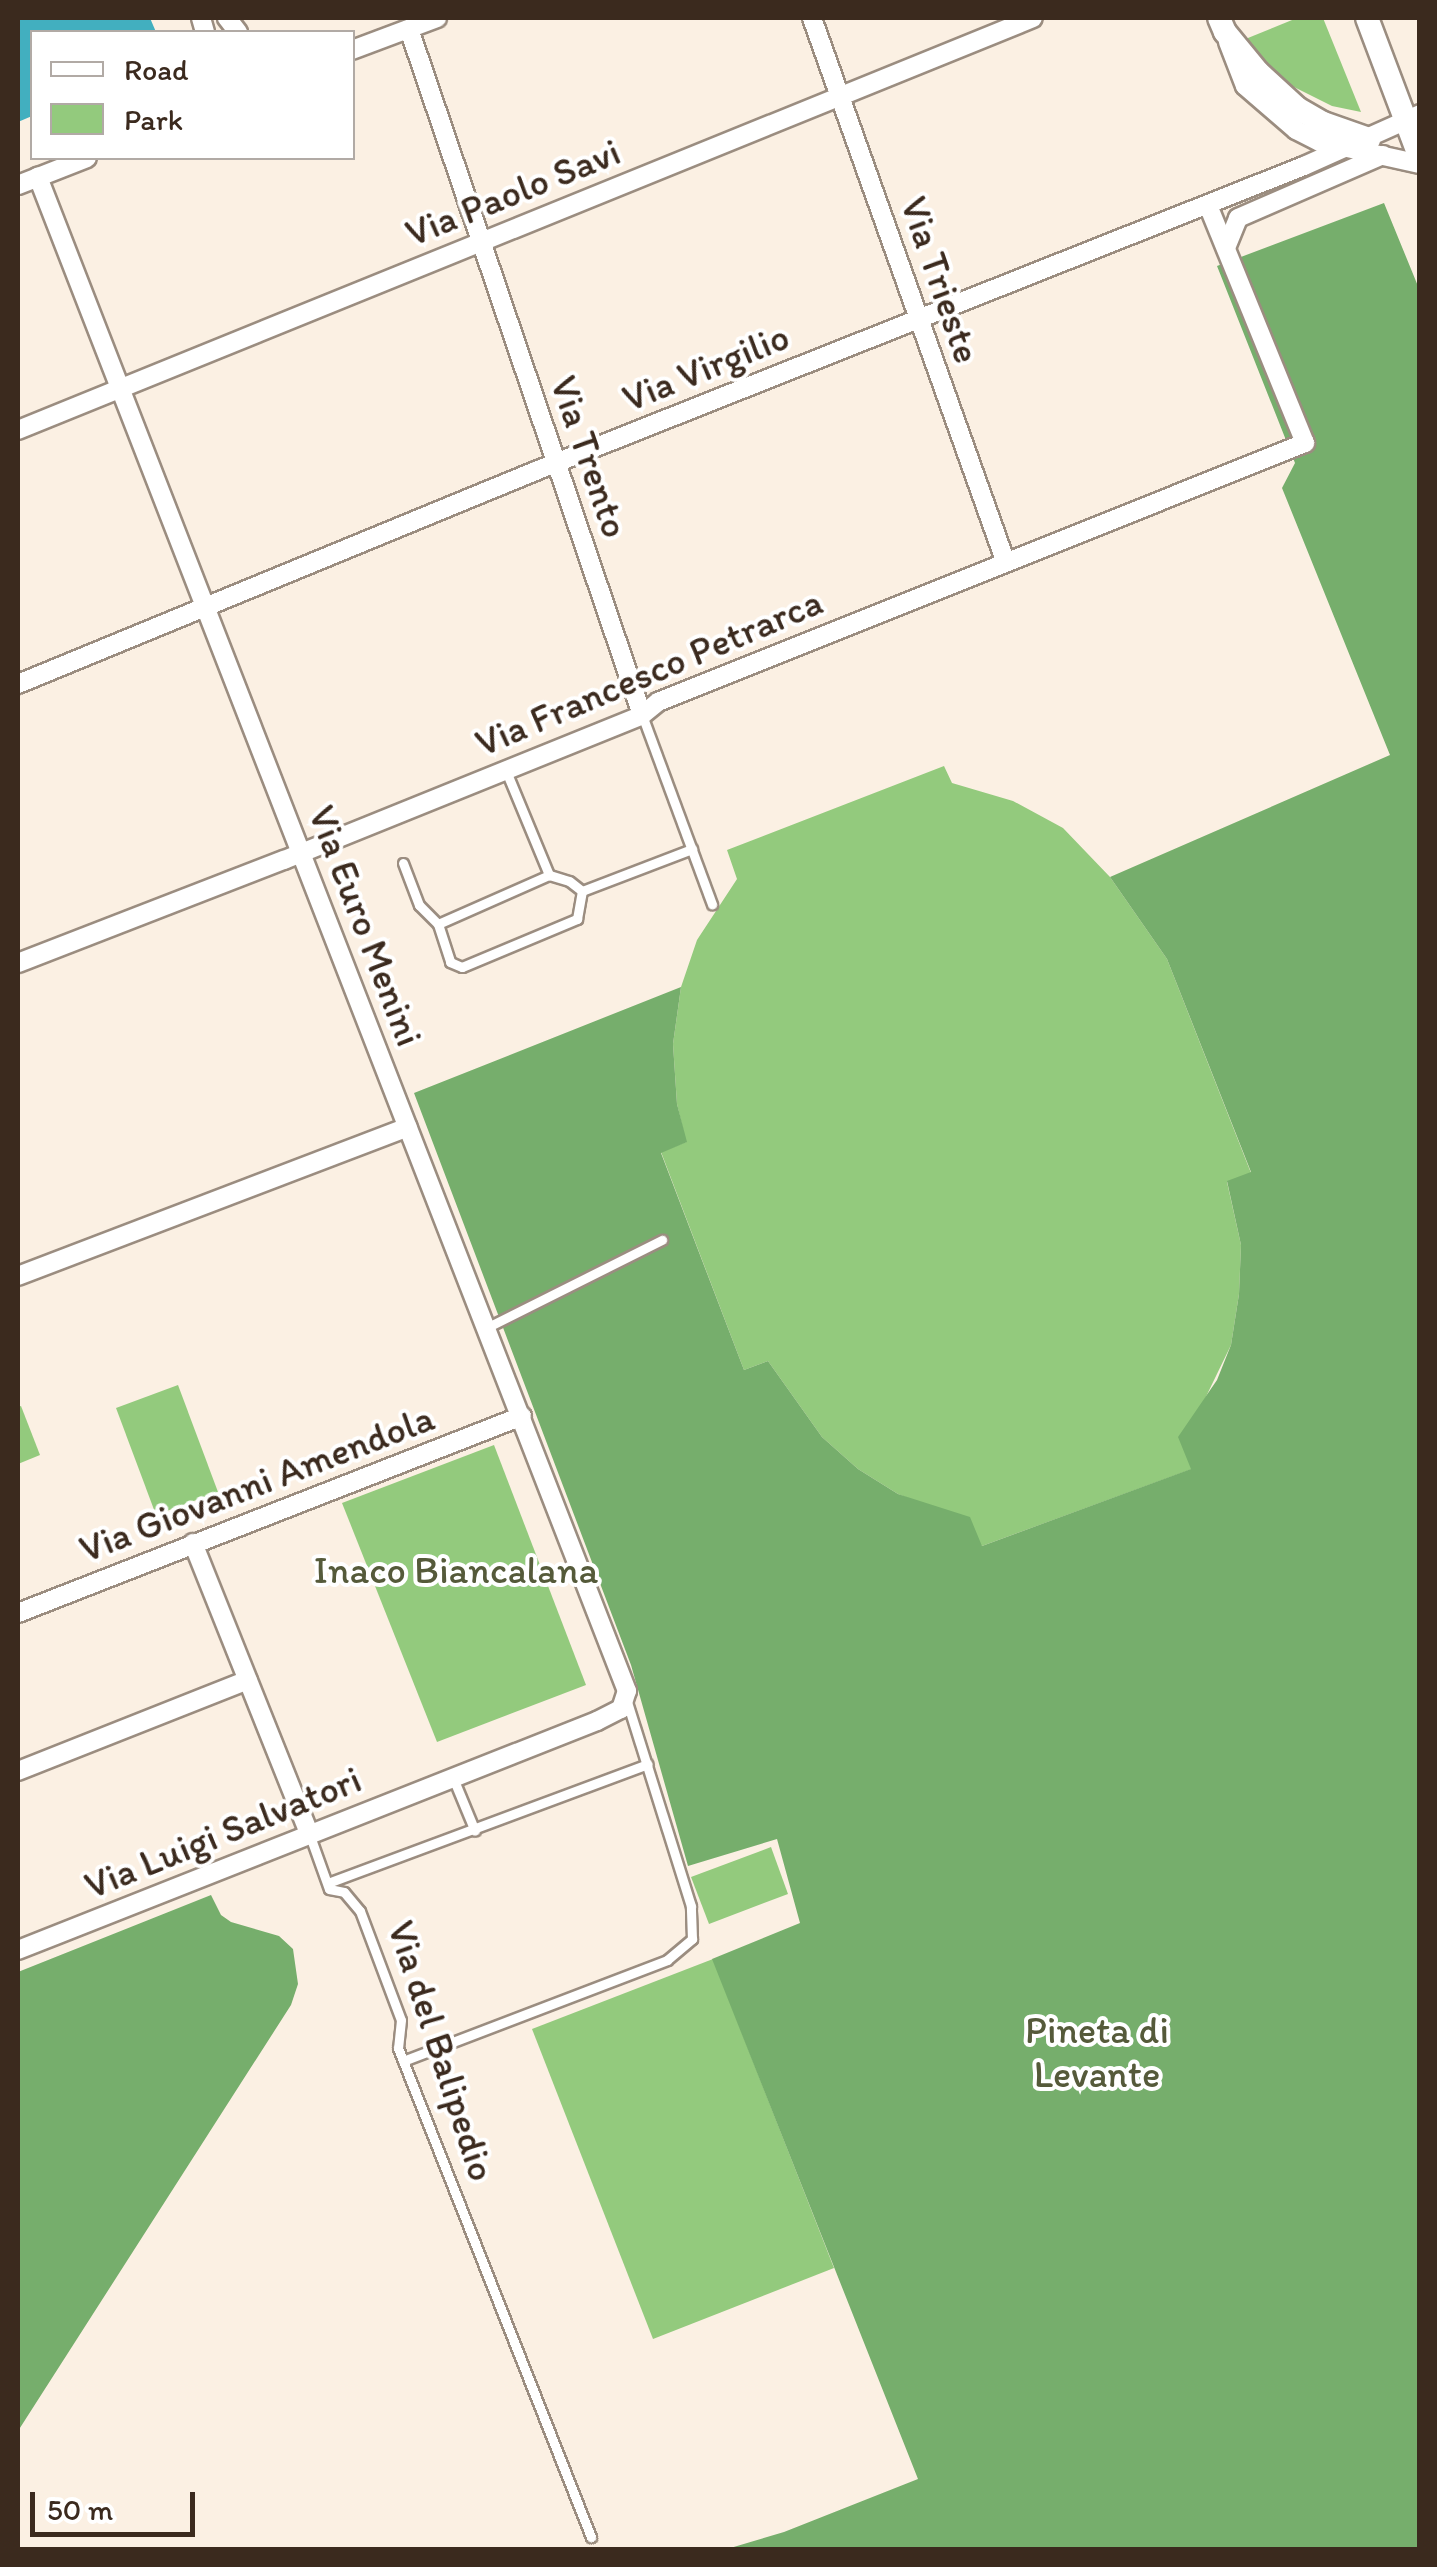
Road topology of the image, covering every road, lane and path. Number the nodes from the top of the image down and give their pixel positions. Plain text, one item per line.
1 (437, 18) edge
2 (812, 18) edge
3 (1033, 18) edge
4 (1367, 18) edge
5 (1222, 25) edge
6 (409, 29) junction
7 (355, 49) edge
8 (840, 94) junction
9 (1413, 117) edge
10 (1366, 148) junction
11 (82, 160) edge
12 (1420, 161) edge
13 (38, 178) junction
14 (18, 186) edge
15 (1208, 205) junction
16 (482, 240) junction
17 (1226, 248) junction
18 (919, 318) junction
19 (120, 388) junction
20 (18, 430) edge
21 (556, 463) junction
22 (1006, 564) junction
23 (205, 606) junction
24 (18, 684) edge
25 (642, 715) junction
26 (505, 769) junction
27 (692, 849) junction
28 (302, 851) junction
29 (403, 863) dead end
30 (549, 875) junction
31 (582, 891) junction
32 (712, 904) dead end
33 (438, 924) junction
34 (18, 963) edge
35 (408, 1127) junction
36 (662, 1240) dead end
37 (18, 1276) edge
38 (486, 1328) junction
39 (522, 1416) junction
40 (194, 1544) junction
41 (18, 1614) edge
42 (248, 1680) junction
43 (626, 1698) junction
44 (648, 1764) junction
45 (18, 1770) edge
46 (454, 1778) junction
47 (475, 1831) junction
48 (309, 1833) junction
49 (328, 1883) junction
50 (18, 1950) edge
51 (402, 2061) junction
52 (591, 2538) dead end

1 - 6 street
2 - 8 street, Via Trieste
3 - 8 street, Via Paolo Savi
4 - 9 street
5 - 10 street
6 - 7 street
6 - 16 street, Via Trento
8 - 16 street, Via Paolo Savi
8 - 18 street, Via Trieste
9 - 10 street, Via Virgilio
9 - 12 street
10 - 12 street
10 - 15 street, Via Virgilio
10 - 17 street
11 - 13 street
13 - 14 street
13 - 19 street, Via Euro Menini
15 - 17 street
15 - 18 street, Via Virgilio
16 - 19 street, Via Paolo Savi
16 - 21 street, Via Trento
17 - 22 street, Via Francesco Petrarca
18 - 21 street, Via Virgilio
18 - 22 street, Via Trieste
19 - 20 street, Via Paolo Savi
19 - 23 street, Via Euro Menini
21 - 23 street, Via Virgilio
21 - 25 street, Via Trento
22 - 25 street, Via Francesco Petrarca
23 - 24 street, Via Virgilio
23 - 28 street, Via Euro Menini
25 - 26 street, Via Francesco Petrarca
25 - 27 lane, Via Trento
26 - 28 street, Via Francesco Petrarca
26 - 30 lane
27 - 31 lane
27 - 32 lane, Via Trento
28 - 34 street, Via Francesco Petrarca
28 - 35 street, Via Euro Menini
29 - 33 lane
30 - 31 lane
30 - 33 lane
31 - 33 lane
35 - 37 street
35 - 38 street, Via Euro Menini
36 - 38 lane
38 - 39 street, Via Euro Menini
39 - 40 street, Via Giovanni Amendola
39 - 43 street, Via Euro Menini
40 - 41 street, Via Giovanni Amendola
40 - 42 street, Via del Balipedio
42 - 45 street
42 - 48 street, Via del Balipedio
43 - 44 lane
43 - 46 street, Via Luigi Salvatori
44 - 47 lane
44 - 51 lane
46 - 47 lane
46 - 48 street, Via Luigi Salvatori
47 - 49 lane
48 - 49 lane, Via del Balipedio
48 - 50 street, Via Luigi Salvatori
49 - 51 lane, Via del Balipedio
51 - 52 lane, Via del Balipedio

